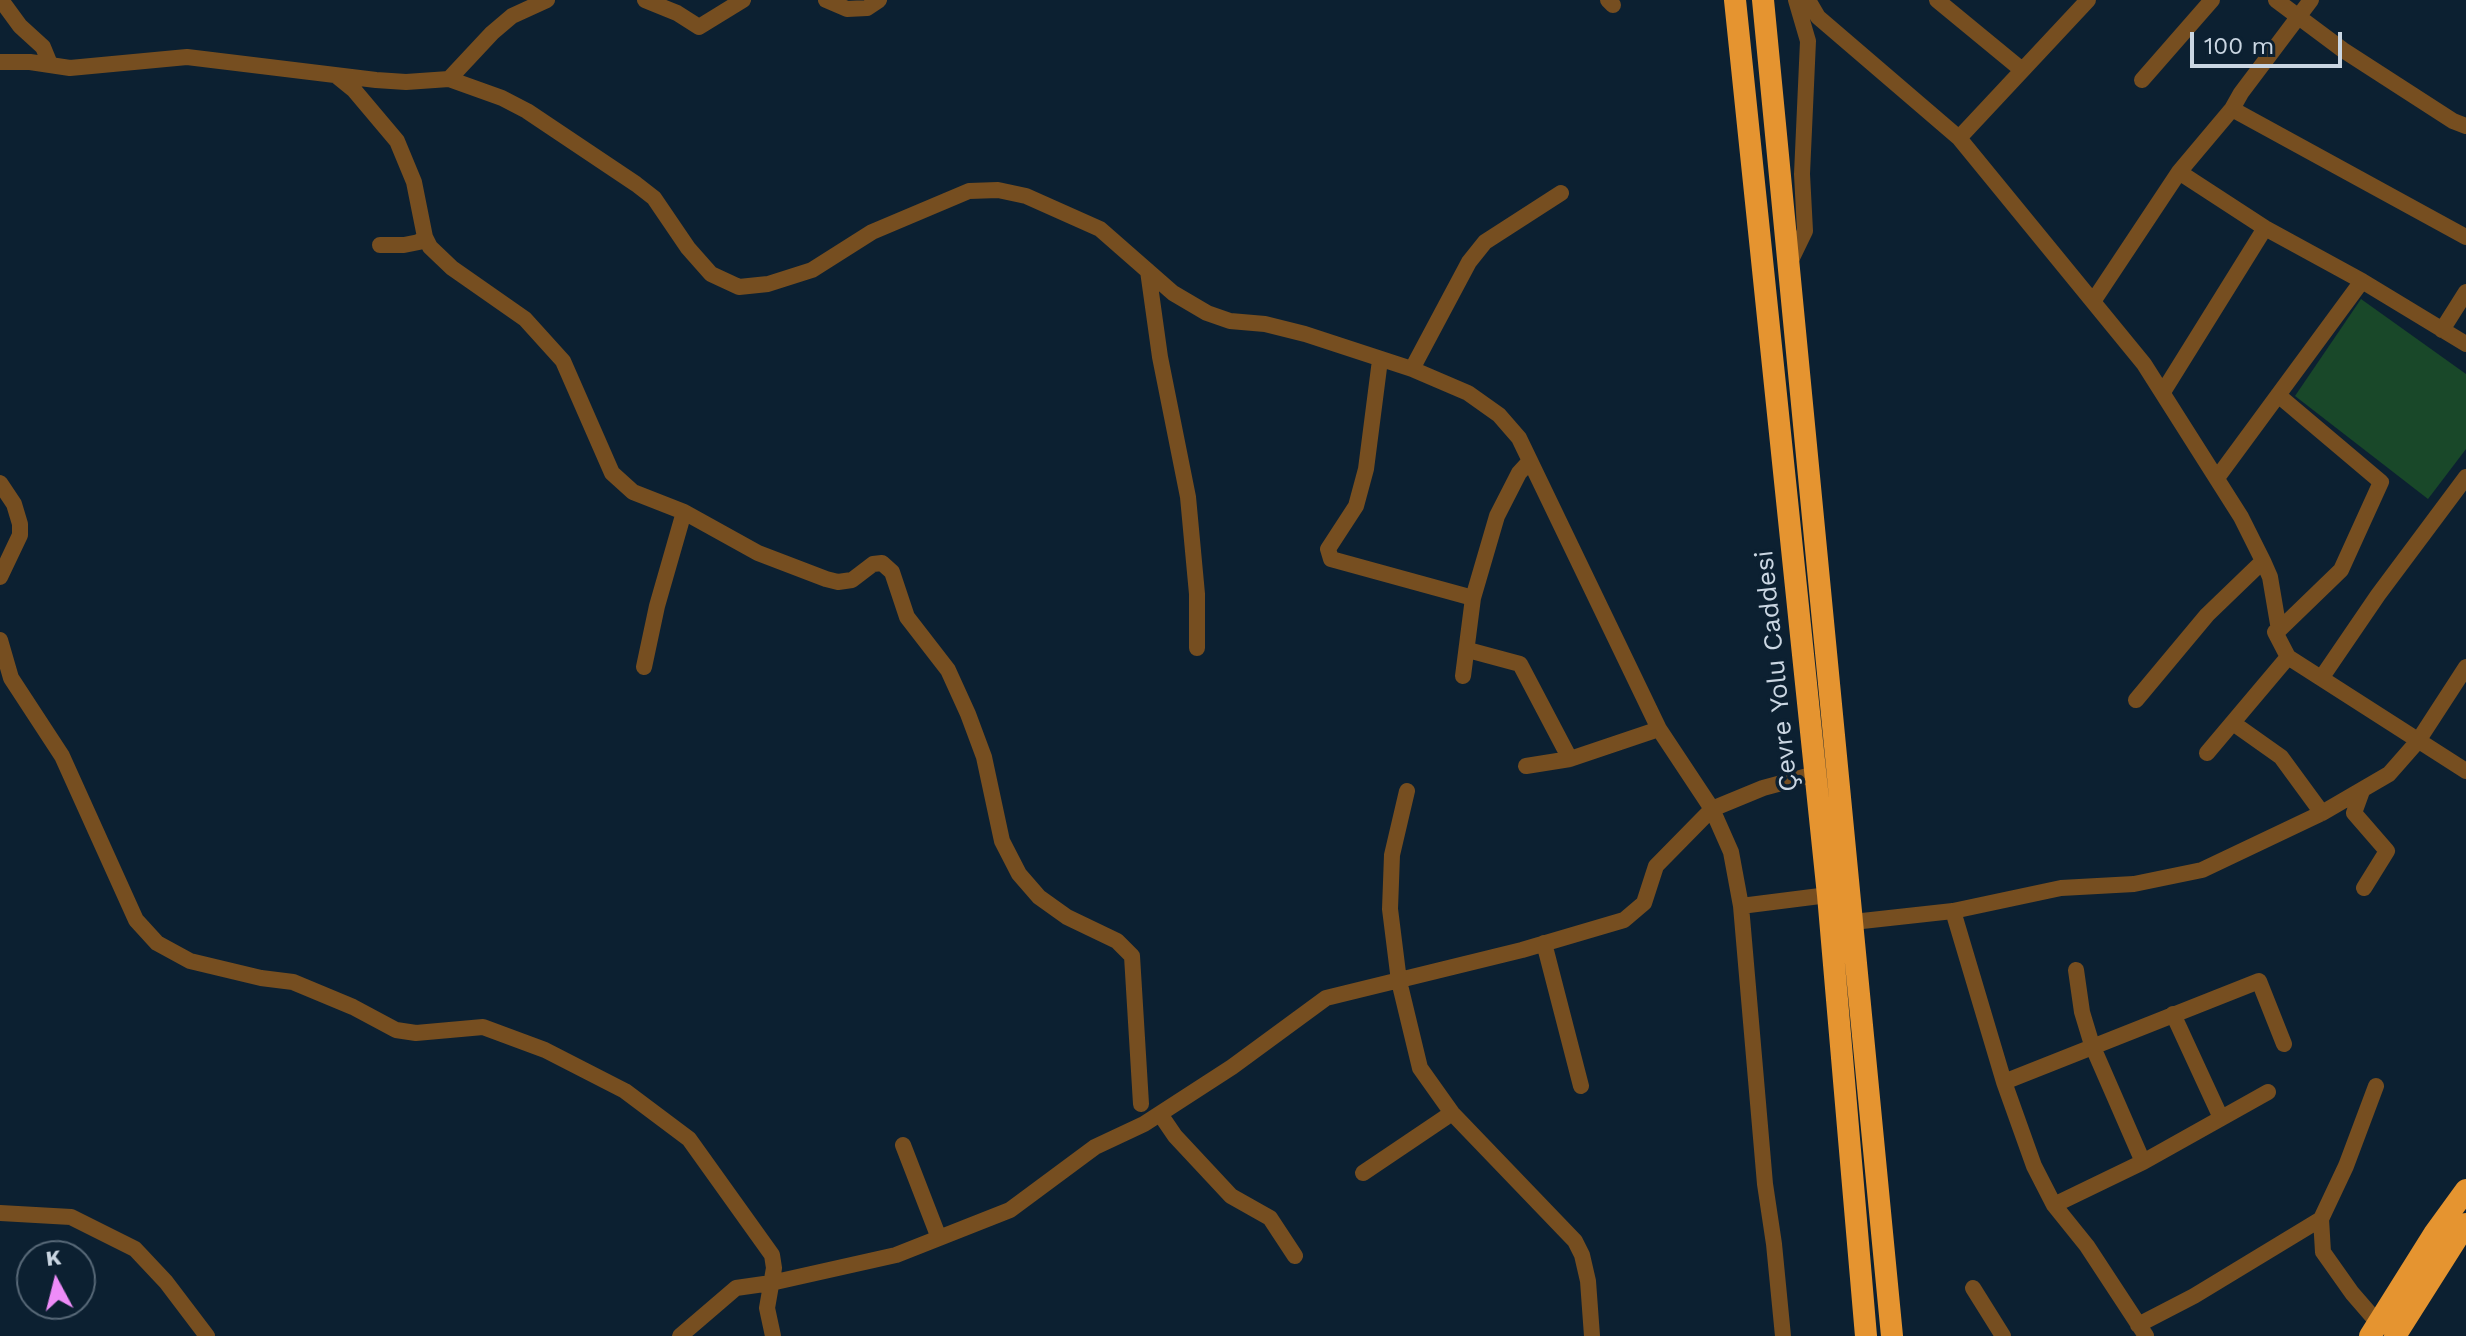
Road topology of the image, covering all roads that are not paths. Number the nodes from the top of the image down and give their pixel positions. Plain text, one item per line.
1 (1, 0) edge
2 (547, 0) edge
3 (645, 0) edge
4 (743, 0) edge
5 (826, 0) edge
6 (879, 0) edge
7 (1735, 0) edge
8 (1763, 0) edge
9 (1796, 0) edge
10 (1808, 0) edge
11 (1937, 0) edge
12 (2088, 0) edge
13 (2212, 0) edge
14 (2276, 0) edge
15 (2311, 0) edge
16 (2299, 16) junction
17 (0, 62) edge
18 (50, 64) junction
19 (2022, 70) junction
20 (338, 77) junction
21 (449, 79) junction
22 (2142, 80) dead end
23 (2232, 109) junction
24 (2466, 126) edge
25 (1959, 138) junction
26 (2179, 172) junction
27 (1561, 193) dead end
28 (2265, 228) junction
29 (425, 237) junction
30 (2466, 237) edge
31 (380, 245) dead end
32 (1787, 268) junction
33 (1148, 271) junction
34 (2362, 281) junction
35 (2466, 292) edge
36 (2094, 300) junction
37 (2442, 330) junction
38 (2466, 344) edge
39 (1380, 360) junction
40 (1412, 369) junction
41 (2163, 392) junction
42 (2278, 395) junction
43 (1530, 461) junction
44 (2466, 477) edge
45 (2217, 478) junction
46 (0, 483) edge
47 (684, 512) junction
48 (2263, 561) junction
49 (0, 577) edge
50 (1473, 598) junction
51 (2279, 630) junction
52 (0, 640) edge
53 (1197, 648) dead end
54 (1468, 650) junction
55 (2288, 657) junction
56 (644, 667) dead end
57 (2466, 667) edge
58 (1463, 676) dead end
59 (2322, 677) junction
60 (2136, 700) dead end
61 (2233, 723) junction
62 (1659, 729) junction
63 (2418, 741) junction
64 (2207, 753) dead end
65 (1570, 759) junction
66 (1526, 766) dead end
67 (2466, 771) edge
68 (1815, 774) junction
69 (1407, 791) dead end
70 (2362, 791) junction
71 (1712, 809) junction
72 (2322, 813) junction
73 (2364, 888) dead end
74 (1828, 895) junction
75 (1741, 906) junction
76 (1953, 911) junction
77 (1853, 922) junction
78 (1544, 943) junction
79 (2076, 970) dead end
80 (1399, 981) junction
81 (2173, 1014) junction
82 (2284, 1044) dead end
83 (2092, 1045) junction
84 (2004, 1082) junction
85 (1581, 1086) dead end
86 (2376, 1086) dead end
87 (2268, 1092) dead end
88 (1141, 1104) dead end
89 (1452, 1113) junction
90 (1160, 1114) junction
91 (2221, 1118) junction
92 (903, 1145) dead end
93 (2143, 1162) junction
94 (1363, 1173) dead end
95 (2466, 1190) edge
96 (2054, 1205) junction
97 (0, 1213) edge
98 (2321, 1219) junction
99 (2466, 1224) edge
100 (939, 1238) junction
101 (1295, 1256) dead end
102 (771, 1283) junction
103 (1973, 1288) dead end
104 (2142, 1330) edge
105 (2381, 1332) edge
106 (207, 1336) edge
107 (680, 1336) edge
108 (773, 1336) edge
109 (1592, 1336) edge
110 (1783, 1336) edge
111 (1866, 1336) edge
112 (1892, 1336) edge
113 (2003, 1336) edge

1 - 18 street
2 - 21 street
3 - 4 street
5 - 6 street
7 - 68 highway, Çevre Yolu Caddesi
8 - 32 highway, Çevre Yolu Caddesi
9 - 32 street
10 - 25 street
11 - 19 street
12 - 19 street
13 - 22 street
14 - 16 street
15 - 16 street
16 - 23 street
16 - 24 street
17 - 18 street
18 - 20 street
19 - 25 street
20 - 21 street
20 - 29 street
21 - 33 street
23 - 26 street
23 - 30 street
25 - 36 street
26 - 28 street
26 - 36 street
27 - 40 street
28 - 34 street
28 - 41 street
29 - 31 street
29 - 47 street
32 - 77 highway, Çevre Yolu Caddesi
33 - 39 street
33 - 53 street
34 - 37 street
34 - 42 street
35 - 37 street
36 - 41 street
37 - 38 street
39 - 40 street
39 - 50 street
40 - 43 street
41 - 45 street
42 - 45 street
42 - 51 street
43 - 50 street
43 - 62 street
44 - 59 street
45 - 48 street
46 - 49 street
47 - 56 street
47 - 88 street
48 - 51 street
48 - 60 street
50 - 54 street
51 - 55 street
52 - 102 street
54 - 58 street
54 - 65 street
55 - 59 street
55 - 61 street
57 - 63 street
59 - 63 street
61 - 64 street
61 - 72 street
62 - 65 street
62 - 71 street
63 - 67 street
63 - 70 street
65 - 66 street
68 - 71 street
68 - 74 highway, Çevre Yolu Caddesi
69 - 80 street
70 - 72 street
70 - 73 street
71 - 75 street
71 - 78 street
72 - 76 street
74 - 75 street
74 - 111 highway, Çevre Yolu Caddesi
75 - 110 street
76 - 77 street
76 - 84 street
77 - 112 highway, Çevre Yolu Caddesi
78 - 80 street
78 - 85 street
79 - 83 street
80 - 89 street
80 - 90 street
81 - 82 street
81 - 83 street
81 - 91 street
83 - 84 street
83 - 93 street
84 - 96 street
86 - 98 street
87 - 91 street
89 - 94 street
89 - 109 street
90 - 100 street
90 - 101 street
91 - 93 street
92 - 100 street
93 - 96 street
95 - 105 highway
96 - 104 street
97 - 106 street
98 - 104 street
98 - 105 street
99 - 105 highway
100 - 102 street
102 - 107 street
102 - 108 street
103 - 113 street

